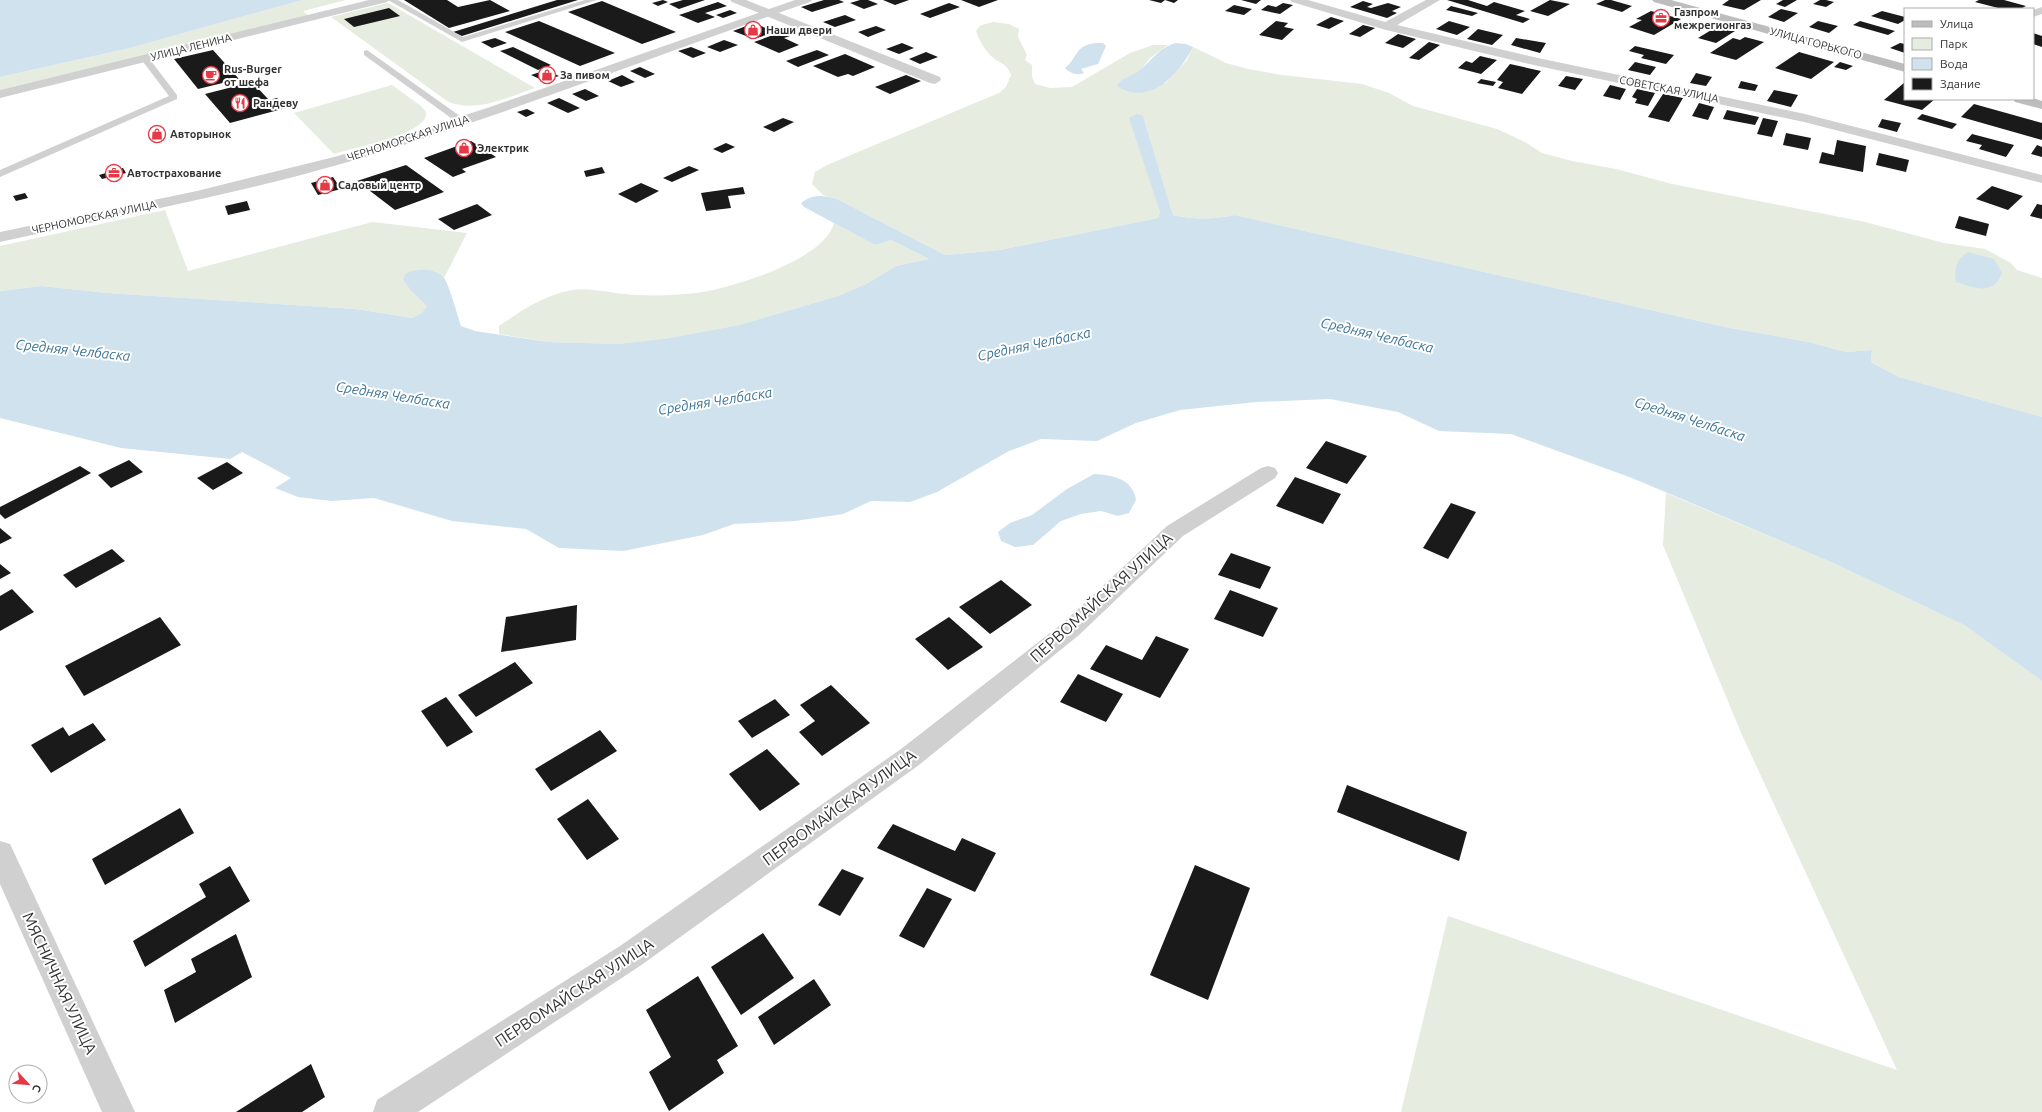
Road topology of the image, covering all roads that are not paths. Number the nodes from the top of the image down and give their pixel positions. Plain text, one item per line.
1 (383, 0) edge
2 (392, 0) edge
3 (593, 0) edge
4 (736, 0) edge
5 (806, 0) edge
6 (1296, 0) edge
7 (1434, 0) edge
8 (1658, 0) edge
9 (767, 13) junction
10 (1386, 26) junction
11 (367, 53) dead end
12 (145, 59) junction
13 (1904, 68) edge
14 (935, 80) dead end
15 (0, 94) edge
16 (2024, 100) edge
17 (2042, 105) edge
18 (461, 121) junction
19 (0, 174) edge
20 (2042, 179) edge
21 (0, 237) edge
22 (1268, 473) dead end
23 (0, 853) edge
24 (119, 1112) edge
25 (388, 1112) edge

1 - 12 street, УЛИЦА ЛЕНИНА
2 - 3 lane
4 - 9 street
5 - 9 street, ЧЕРНОМОРСКАЯ УЛИЦА
6 - 10 street, СОВЕТСКАЯ УЛИЦА
7 - 10 street
8 - 13 main road, УЛИЦА ГОРЬКОГО
9 - 14 street
9 - 18 street, ЧЕРНОМОРСКАЯ УЛИЦА
10 - 20 street, СОВЕТСКАЯ УЛИЦА
11 - 18 lane
12 - 15 street, УЛИЦА ЛЕНИНА
12 - 19 lane
16 - 17 main road
18 - 21 street, ЧЕРНОМОРСКАЯ УЛИЦА
22 - 25 street, ПЕРВОМАЙСКАЯ УЛИЦА
23 - 24 street, МЯСНИЧНАЯ УЛИЦА

